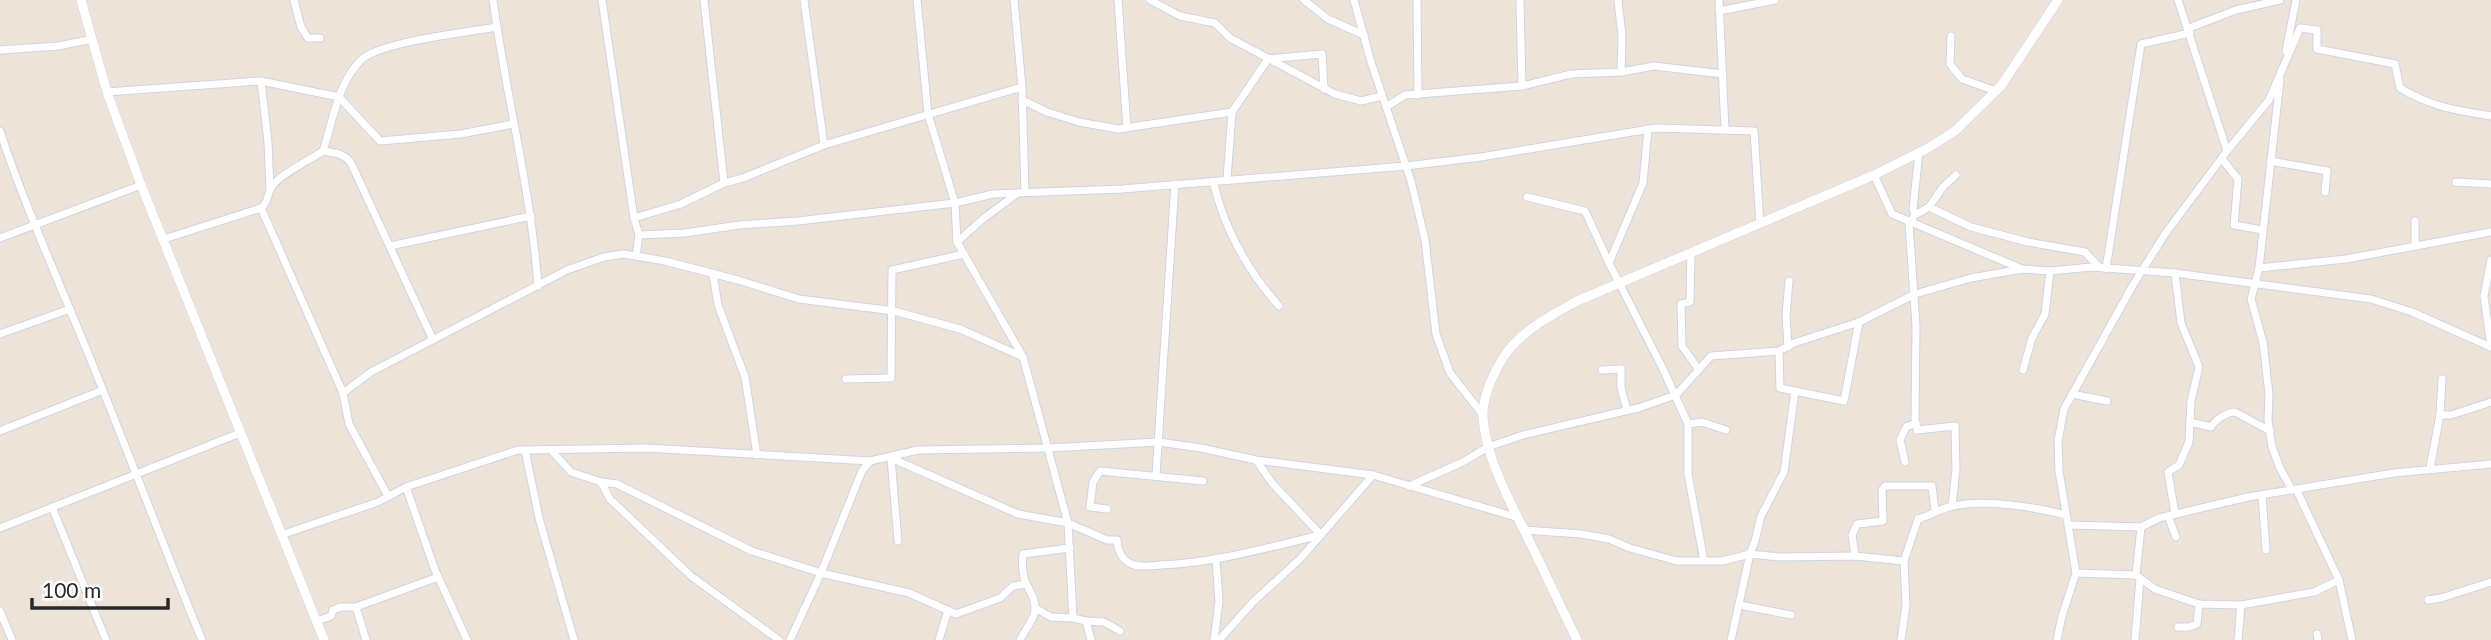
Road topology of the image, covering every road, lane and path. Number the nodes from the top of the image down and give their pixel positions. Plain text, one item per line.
1 (81, 0) edge
2 (293, 0) edge
3 (493, 0) edge
4 (602, 0) edge
5 (704, 0) edge
6 (804, 0) edge
7 (917, 0) edge
8 (1014, 0) edge
9 (1118, 0) edge
10 (1150, 0) edge
11 (1304, 0) edge
12 (1354, 0) edge
13 (1417, 0) edge
14 (1520, 0) edge
15 (1618, 0) edge
16 (1719, 0) edge
17 (1774, 0) edge
18 (2058, 0) edge
19 (2178, 0) edge
20 (2280, 0) edge
21 (2295, 0) edge
22 (1719, 11) junction
23 (497, 27) junction
24 (2190, 31) junction
25 (1364, 35) junction
26 (1951, 36) dead end
27 (320, 38) dead end
28 (93, 39) junction
29 (0, 50) edge
30 (1268, 59) junction
31 (2283, 65) junction
32 (1621, 72) junction
33 (1723, 74) junction
34 (261, 81) junction
35 (1522, 86) junction
36 (1022, 87) junction
37 (1324, 89) junction
38 (1996, 91) junction
39 (107, 92) junction
40 (1418, 94) junction
41 (1382, 96) junction
42 (339, 97) junction
43 (1022, 100) junction
44 (1386, 107) junction
45 (1232, 111) junction
46 (929, 114) junction
47 (2491, 116) edge
48 (513, 124) junction
49 (1127, 128) junction
50 (1648, 129) junction
51 (1725, 130) junction
52 (0, 131) edge
53 (1, 141) edge
54 (824, 145) junction
55 (323, 151) junction
56 (2227, 151) junction
57 (1919, 152) junction
58 (2222, 159) junction
59 (2270, 161) junction
60 (1406, 166) junction
61 (1874, 175) junction
62 (1955, 175) dead end
63 (1227, 179) junction
64 (1213, 181) junction
65 (2456, 181) dead end
66 (724, 183) junction
67 (1175, 184) junction
68 (2491, 184) edge
69 (141, 185) junction
70 (270, 189) junction
71 (1022, 192) junction
72 (2325, 192) dead end
73 (1527, 197) dead end
74 (955, 204) junction
75 (1929, 207) junction
76 (261, 208) junction
77 (1915, 215) junction
78 (531, 216) junction
79 (634, 218) junction
80 (2416, 220) dead end
81 (1909, 223) junction
82 (34, 224) junction
83 (1759, 224) junction
84 (2263, 230) junction
85 (2491, 233) edge
86 (639, 235) junction
87 (0, 238) edge
88 (164, 239) junction
89 (957, 242) junction
90 (2415, 245) junction
91 (390, 246) junction
92 (1691, 253) junction
93 (964, 254) junction
94 (636, 256) junction
95 (2491, 260) edge
96 (1609, 263) junction
97 (2103, 268) junction
98 (2259, 268) junction
99 (2022, 269) junction
100 (2050, 271) junction
101 (2143, 272) junction
102 (2175, 273) junction
103 (713, 274) junction
104 (1789, 281) dead end
105 (2253, 283) junction
106 (1618, 284) junction
107 (538, 286) junction
108 (1915, 294) junction
109 (2488, 305) edge
110 (1279, 306) dead end
111 (70, 309) junction
112 (892, 311) junction
113 (1859, 322) junction
114 (0, 334) edge
115 (433, 340) junction
116 (1788, 347) junction
117 (1779, 351) junction
118 (1023, 357) junction
119 (1602, 370) dead end
120 (1699, 370) junction
121 (2023, 370) dead end
122 (846, 379) dead end
123 (2442, 379) dead end
124 (103, 390) junction
125 (1796, 391) junction
126 (342, 393) junction
127 (2072, 394) junction
128 (1676, 395) junction
129 (2106, 401) dead end
130 (2491, 402) edge
131 (1627, 411) junction
132 (1483, 415) junction
133 (2440, 415) junction
134 (2190, 422) junction
135 (1916, 423) junction
136 (1688, 424) junction
137 (1726, 430) dead end
138 (0, 431) edge
139 (2270, 431) junction
140 (240, 433) junction
141 (1157, 442) junction
142 (1488, 447) junction
143 (1048, 448) junction
144 (525, 450) junction
145 (551, 450) junction
146 (757, 455) junction
147 (891, 458) junction
148 (1256, 460) junction
149 (870, 461) junction
150 (1905, 462) dead end
151 (2491, 464) edge
152 (2430, 468) junction
153 (134, 474) junction
154 (1156, 475) junction
155 (1373, 475) junction
156 (1203, 481) dead end
157 (601, 482) junction
158 (1409, 486) junction
159 (406, 488) junction
160 (2294, 490) junction
161 (2262, 495) junction
162 (388, 496) junction
163 (1952, 506) junction
164 (52, 507) junction
165 (1107, 509) dead end
166 (1935, 511) junction
167 (2066, 515) junction
168 (2171, 515) junction
169 (1516, 517) junction
170 (1068, 523) junction
171 (2069, 525) junction
172 (2141, 527) junction
173 (0, 528) edge
174 (1524, 530) junction
175 (281, 535) junction
176 (1321, 535) junction
177 (2176, 537) dead end
178 (898, 541) dead end
179 (1070, 548) junction
180 (2266, 550) dead end
181 (1750, 554) junction
182 (1855, 556) junction
183 (1216, 558) junction
184 (1704, 561) junction
185 (1904, 561) junction
186 (821, 573) junction
187 (2076, 573) junction
188 (438, 577) junction
189 (2138, 577) junction
190 (2339, 580) junction
191 (2491, 582) edge
192 (1026, 584) junction
193 (2428, 600) dead end
194 (2199, 604) junction
195 (1740, 605) junction
196 (2241, 605) junction
197 (356, 607) junction
198 (1035, 608) junction
199 (948, 610) junction
200 (0, 611) edge
201 (1791, 615) dead end
202 (1073, 618) junction
203 (317, 621) junction
204 (1086, 621) junction
205 (2178, 626) dead end
206 (1120, 631) dead end
207 (12, 640) edge
208 (106, 640) edge
209 (202, 640) edge
210 (324, 640) edge
211 (366, 640) edge
212 (467, 640) edge
213 (574, 640) edge
214 (779, 640) edge
215 (790, 640) edge
216 (939, 640) edge
217 (1020, 640) edge
218 (1091, 640) edge
219 (1217, 640) edge
220 (1577, 640) edge
221 (1731, 640) edge
222 (1901, 640) edge
223 (2056, 640) edge
224 (2135, 640) edge
225 (2238, 640) edge
226 (2352, 640) edge

1 - 28 street
2 - 27 street
3 - 23 street
4 - 79 street
5 - 66 street
6 - 54 street
7 - 46 street
8 - 36 street
9 - 49 street
10 - 30 street
11 - 25 street
12 - 25 street
13 - 40 street
14 - 35 street
15 - 32 street
16 - 22 street
17 - 22 street
18 - 38 street
19 - 24 street
20 - 24 street
21 - 31 street
22 - 33 street
23 - 42 street
23 - 48 street
24 - 56 street
24 - 97 street
25 - 41 street
26 - 38 street
28 - 29 street
28 - 39 street
30 - 37 street
30 - 37 street
30 - 45 street
31 - 47 street
31 - 56 street
31 - 59 street
32 - 33 street
32 - 35 street
33 - 51 street
34 - 39 street
34 - 42 street
34 - 70 street
35 - 40 street
36 - 43 street
36 - 46 street
37 - 41 street
38 - 57 street
39 - 69 street
40 - 44 street
41 - 44 street
42 - 48 street
42 - 55 street
43 - 49 street
43 - 71 street
44 - 60 street
45 - 49 street
45 - 63 street
46 - 54 street
46 - 74 street
48 - 78 street
50 - 51 street
50 - 60 street
50 - 96 street
51 - 83 street
52 - 53 street
53 - 82 street
54 - 66 street
55 - 70 street
55 - 91 street
56 - 58 street
57 - 61 street
57 - 77 street
58 - 84 street
58 - 101 street
59 - 72 street
59 - 84 street
60 - 63 street
60 - 132 street
61 - 81 street
61 - 83 street
62 - 75 street
63 - 64 street
64 - 67 street
64 - 110 street
65 - 68 street
66 - 79 street
67 - 71 street
67 - 141 street
69 - 82 street
69 - 88 street
70 - 76 street
71 - 74 street
71 - 89 street
73 - 96 street
74 - 86 street
74 - 89 street
75 - 77 street
75 - 97 street
76 - 88 street
76 - 126 street
77 - 81 street
78 - 91 street
78 - 107 street
79 - 86 street
80 - 90 street
81 - 99 street
81 - 108 street
82 - 87 street
82 - 111 street
83 - 92 street
84 - 98 street
85 - 90 street
86 - 94 street
88 - 140 street
89 - 93 street
90 - 98 street
91 - 115 street
92 - 106 street
92 - 120 street
93 - 112 street
93 - 118 street
94 - 103 street
94 - 107 street
95 - 109 street
96 - 106 street
97 - 100 street
97 - 101 street
98 - 105 street
99 - 100 street
99 - 108 street
100 - 121 street
101 - 102 street
101 - 127 street
102 - 105 street
102 - 134 street
103 - 112 street
103 - 146 street
104 - 116 street
105 - 109 street
105 - 139 street
106 - 128 street
106 - 132 street
107 - 115 street
108 - 113 street
108 - 135 street
111 - 114 street
111 - 124 street
112 - 118 street
112 - 122 street
113 - 116 street
113 - 125 street
115 - 126 street
116 - 117 street
117 - 120 street
117 - 125 street
118 - 143 street
119 - 131 street
120 - 128 street
123 - 133 street
124 - 138 street
124 - 153 street
125 - 181 street
126 - 162 street
127 - 129 street
127 - 167 street
128 - 131 street
128 - 136 street
130 - 133 street
131 - 142 street
132 - 142 street
133 - 152 street
134 - 139 street
134 - 168 street
135 - 150 street
135 - 163 street
136 - 137 street
136 - 184 street
139 - 160 street
140 - 153 street
140 - 175 street
141 - 143 street
141 - 148 street
141 - 154 street
142 - 158 street
142 - 169 street
143 - 147 street
143 - 170 street
144 - 145 street
144 - 159 street
144 - 213 street
145 - 146 street
145 - 157 street
146 - 149 street
147 - 149 street
147 - 170 street
147 - 178 street
148 - 155 street
148 - 176 street
149 - 186 street
151 - 152 street
152 - 160 street
153 - 164 street
153 - 209 street
154 - 156 street
154 - 165 street
155 - 158 street
155 - 176 street
157 - 186 street
157 - 214 street
158 - 169 street
159 - 162 street
159 - 188 street
160 - 161 street
160 - 190 street
161 - 168 street
161 - 180 street
162 - 175 street
163 - 166 street
163 - 167 street
164 - 173 street
164 - 208 street
166 - 182 street
166 - 185 street
167 - 171 street
168 - 172 street
168 - 177 street
169 - 174 street
170 - 179 street
170 - 183 street
171 - 172 street
171 - 187 street
172 - 189 street
174 - 184 street
174 - 220 street
175 - 203 street
176 - 183 street
176 - 219 street
179 - 192 street
179 - 202 street
181 - 182 street
181 - 184 street
181 - 195 street
182 - 185 street
183 - 219 street
185 - 222 street
186 - 199 street
186 - 215 street
187 - 189 street
187 - 223 street
188 - 197 street
188 - 212 street
189 - 194 street
189 - 224 street
190 - 196 street
190 - 226 street
191 - 193 street
192 - 198 street
192 - 199 street
194 - 196 street
194 - 205 street
195 - 201 street
195 - 221 street
196 - 225 street
197 - 203 street
197 - 211 street
198 - 202 street
198 - 217 street
199 - 216 street
200 - 207 street
202 - 204 street
203 - 210 street
204 - 206 street
204 - 218 street

